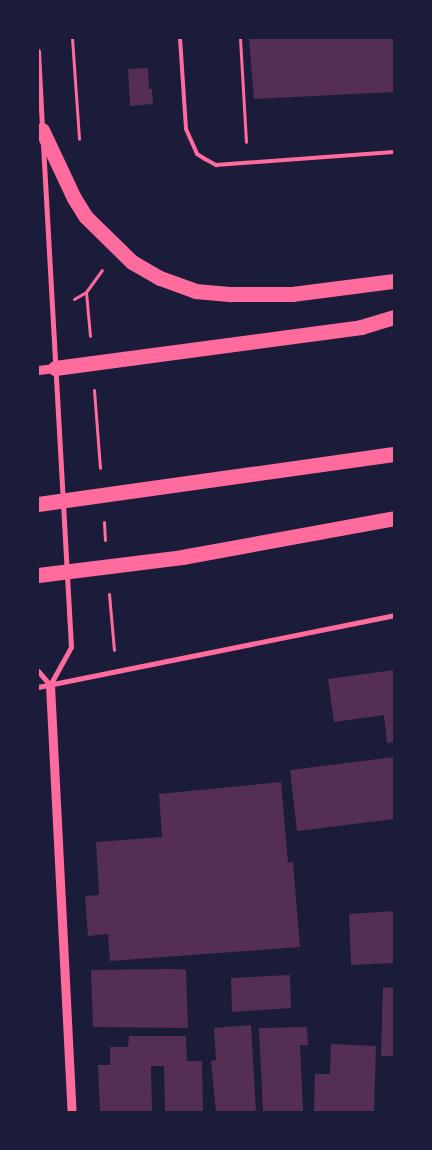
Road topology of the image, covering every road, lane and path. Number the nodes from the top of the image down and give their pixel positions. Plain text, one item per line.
1 (72, 38) edge
2 (180, 38) edge
3 (240, 38) edge
4 (38, 51) edge
5 (42, 130) junction
6 (80, 147) dead end
7 (394, 152) edge
8 (247, 163) junction
9 (118, 249) junction
10 (394, 281) edge
11 (74, 299) dead end
12 (394, 317) edge
13 (55, 368) junction
14 (38, 370) edge
15 (394, 454) edge
16 (38, 504) edge
17 (394, 518) edge
18 (38, 575) edge
19 (394, 614) edge
20 (38, 671) edge
21 (50, 685) junction
22 (38, 687) edge
23 (72, 1112) edge

1 - 6 path
2 - 8 lane
3 - 8 path
4 - 5 street
5 - 9 highway
5 - 13 street
7 - 8 lane
9 - 10 highway
9 - 11 path
12 - 13 highway
13 - 14 street
13 - 21 street
15 - 16 highway
17 - 18 highway
19 - 21 street
20 - 21 street
21 - 22 street
21 - 23 street

